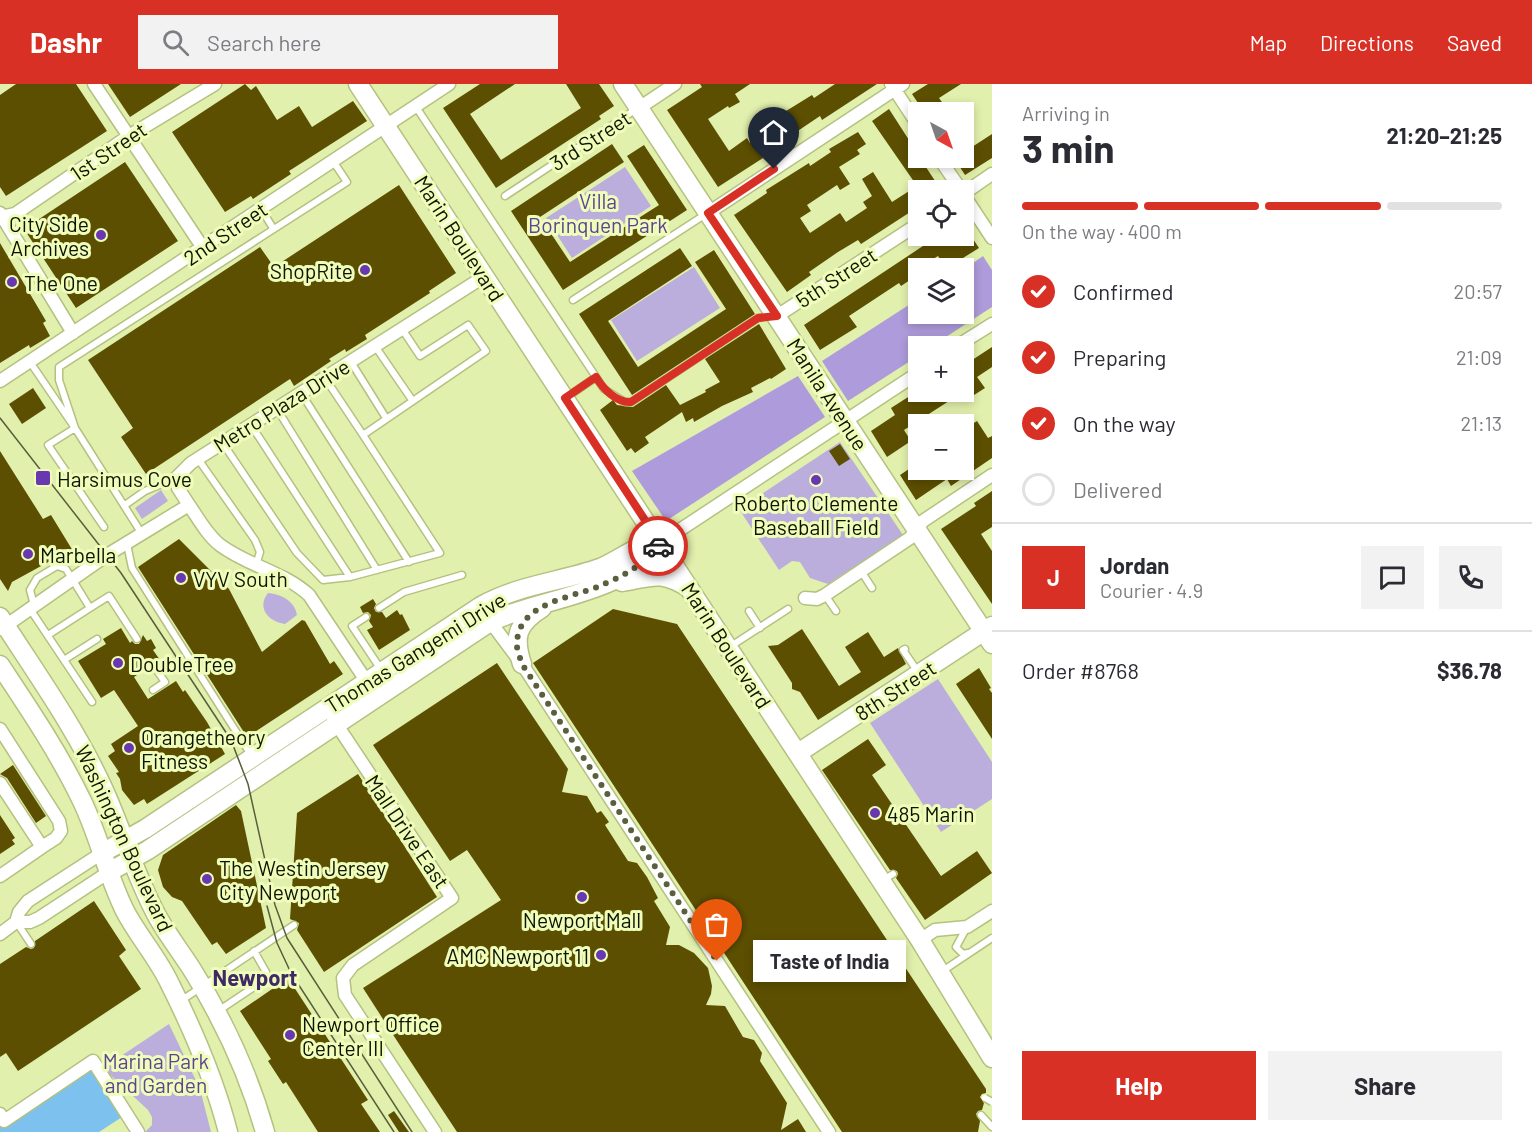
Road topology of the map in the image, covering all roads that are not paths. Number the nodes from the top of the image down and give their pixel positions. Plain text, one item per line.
1 (94, 84) edge
2 (215, 84) edge
3 (358, 84) edge
4 (623, 84) edge
5 (675, 84) edge
6 (444, 85) edge
7 (896, 86) edge
8 (415, 106) junction
9 (908, 107) edge
10 (639, 108) junction
11 (386, 126) junction
12 (129, 136) junction
13 (333, 161) junction
14 (992, 174) edge
15 (974, 185) edge
16 (505, 196) dead end
17 (261, 209) junction
18 (974, 211) edge
19 (708, 213) junction
20 (1, 216) edge
21 (273, 228) junction
22 (908, 231) edge
23 (992, 238) edge
24 (202, 248) junction
25 (485, 276) junction
26 (573, 300) dead end
27 (777, 316) junction
28 (992, 324) edge
29 (402, 329) junction
30 (73, 333) junction
31 (973, 336) edge
32 (375, 346) junction
33 (29, 361) junction
34 (351, 362) junction
35 (596, 377) junction
36 (325, 378) junction
37 (908, 380) edge
38 (0, 381) edge
39 (301, 393) junction
40 (565, 398) junction
41 (412, 400) junction
42 (277, 408) junction
43 (387, 418) junction
44 (845, 421) junction
45 (250, 424) junction
46 (75, 428) junction
47 (363, 435) junction
48 (222, 442) junction
49 (198, 458) junction
50 (992, 475) edge
51 (176, 478) junction
52 (125, 505) junction
53 (189, 505) junction
54 (104, 527) dead end
55 (916, 530) junction
56 (142, 534) junction
57 (660, 543) junction
58 (127, 544) junction
59 (409, 562) junction
60 (256, 565) junction
61 (377, 570) junction
62 (861, 571) junction
63 (462, 575) dead end
64 (350, 577) junction
65 (72, 579) junction
66 (599, 586) junction
67 (872, 588) dead end
68 (690, 589) junction
69 (825, 595) junction
70 (805, 598) dead end
71 (551, 603) junction
72 (481, 606) junction
73 (32, 607) junction
74 (90, 608) junction
75 (379, 608) dead end
76 (788, 609) dead end
77 (749, 611) dead end
78 (836, 611) dead end
79 (366, 617) dead end
80 (490, 622) junction
81 (2, 624) edge
82 (760, 627) junction
83 (989, 634) edge
84 (48, 635) junction
85 (98, 639) dead end
86 (137, 639) dead end
87 (729, 648) junction
88 (905, 649) dead end
89 (64, 660) junction
90 (0, 664) edge
91 (522, 664) junction
92 (153, 665) dead end
93 (382, 671) junction
94 (919, 674) junction
95 (367, 682) junction
96 (153, 690) dead end
97 (92, 702) dead end
98 (326, 709) junction
99 (343, 720) junction
100 (0, 729) edge
101 (798, 753) junction
102 (252, 758) junction
103 (0, 783) edge
104 (125, 841) junction
105 (42, 847) junction
106 (102, 853) junction
107 (131, 860) junction
108 (109, 872) junction
109 (0, 876) edge
110 (992, 911) edge
111 (16, 922) junction
112 (294, 925) dead end
113 (967, 927) junction
114 (0, 934) edge
115 (992, 938) edge
116 (920, 940) junction
117 (31, 944) dead end
118 (254, 951) junction
119 (969, 953) junction
120 (940, 972) junction
121 (202, 986) junction
122 (178, 1002) junction
123 (216, 1012) junction
124 (992, 1058) edge
125 (985, 1096) dead end
126 (992, 1103) edge
127 (0, 1114) edge
128 (981, 1115) dead end
129 (992, 1127) edge
130 (138, 1132) edge
131 (228, 1132) edge
132 (265, 1132) edge
133 (435, 1132) edge
134 (829, 1132) edge

1 - 12 street
2 - 12 street, 1st Street
3 - 11 street, Marin Boulevard
4 - 10 street, Manila Avenue
5 - 10 street, 3rd Street
6 - 8 street, 2nd Street
7 - 9 street
7 - 19 street
8 - 11 street, 2nd Street
8 - 35 lane
10 - 16 lane, 3rd Street
10 - 19 street, Manila Avenue
11 - 13 street, 2nd Street
11 - 25 street, Marin Boulevard
12 - 20 street, 1st Street
12 - 24 street
13 - 17 street, 2nd Street
13 - 21 lane
14 - 15 street
17 - 21 lane
17 - 24 street, 2nd Street
18 - 23 street
19 - 26 lane
19 - 27 street, Manila Avenue
20 - 30 street
21 - 46 lane
22 - 27 street, 5th Street
24 - 30 street, 2nd Street
25 - 29 street, Metro Plaza Drive
25 - 40 street, Marin Boulevard
27 - 35 lane, 5th Street
27 - 44 street, Manila Avenue
28 - 31 street
29 - 32 street, Metro Plaza Drive
29 - 41 lane
30 - 33 street, 2nd Street
32 - 34 street, Metro Plaza Drive
32 - 41 lane
33 - 38 street, 2nd Street
33 - 46 lane
34 - 36 street, Metro Plaza Drive
34 - 43 lane
35 - 40 lane
36 - 39 street, Metro Plaza Drive
36 - 47 lane
37 - 44 street
39 - 42 street, Metro Plaza Drive
39 - 59 lane
40 - 57 street, Marin Boulevard
41 - 43 lane
42 - 45 street, Metro Plaza Drive
42 - 61 lane
43 - 47 lane
44 - 55 street, Manila Avenue
44 - 57 street
45 - 48 street, Metro Plaza Drive
45 - 64 lane
46 - 52 lane
46 - 54 lane
47 - 59 lane
48 - 49 street, Metro Plaza Drive
48 - 64 lane
49 - 51 street, Metro Plaza Drive
49 - 60 lane
50 - 55 street
51 - 52 lane
51 - 53 street
52 - 56 lane
53 - 56 street
53 - 60 street
55 - 62 street
55 - 83 street, Manila Avenue
56 - 58 street
57 - 66 street, Thomas Gangemi Drive
57 - 68 street, Marin Boulevard
57 - 72 street, Thomas Gangemi Drive
58 - 65 street
58 - 102 lane
59 - 61 lane
60 - 95 street
61 - 64 lane
62 - 67 lane
62 - 69 street
63 - 75 lane
65 - 73 street
65 - 73 lane
65 - 74 lane
66 - 68 street
66 - 71 street, Thomas Gangemi Drive
68 - 87 street, Marin Boulevard
69 - 70 street
69 - 78 lane
71 - 80 street, Thomas Gangemi Drive
71 - 91 street
72 - 80 street
72 - 93 street, Thomas Gangemi Drive
73 - 81 street
73 - 84 lane
74 - 84 lane
74 - 86 lane
76 - 82 lane
77 - 82 lane
79 - 93 lane
80 - 91 street
80 - 99 street, Thomas Gangemi Drive
81 - 104 street, Washington Boulevard
82 - 87 lane
83 - 94 street, 8th Street
84 - 89 lane
85 - 89 lane
87 - 101 street, Marin Boulevard
88 - 94 lane
89 - 97 lane
90 - 106 street, Washington Boulevard
91 - 134 street
92 - 96 lane
93 - 95 street, Thomas Gangemi Drive
94 - 101 street, 8th Street
95 - 98 street, Thomas Gangemi Drive
95 - 99 street
98 - 99 street, Mall Drive East
98 - 102 street, Thomas Gangemi Drive
99 - 107 street, Thomas Gangemi Drive
99 - 133 street, Mall Drive East
100 - 105 street
101 - 116 street, Marin Boulevard
102 - 104 street, Thomas Gangemi Drive
103 - 105 street
104 - 106 street, Thomas Gangemi Drive
104 - 107 street, Washington Boulevard
105 - 109 street
106 - 108 street, Washington Boulevard
106 - 111 street, Thomas Gangemi Drive
107 - 108 street, Thomas Gangemi Drive
107 - 121 street, Washington Boulevard
108 - 111 street, Thomas Gangemi Drive
108 - 122 street, Washington Boulevard
110 - 113 street
111 - 114 street, Thomas Gangemi Drive
111 - 117 lane
112 - 118 lane
113 - 116 street
113 - 119 lane
115 - 119 lane
116 - 120 street, Marin Boulevard
118 - 121 lane
118 - 123 lane
119 - 120 lane
120 - 124 street, Marin Boulevard
121 - 122 lane
121 - 123 street, Washington Boulevard
122 - 131 street, Washington Boulevard
123 - 132 street, Washington Boulevard
125 - 126 lane, bridge
127 - 130 street
128 - 129 lane

